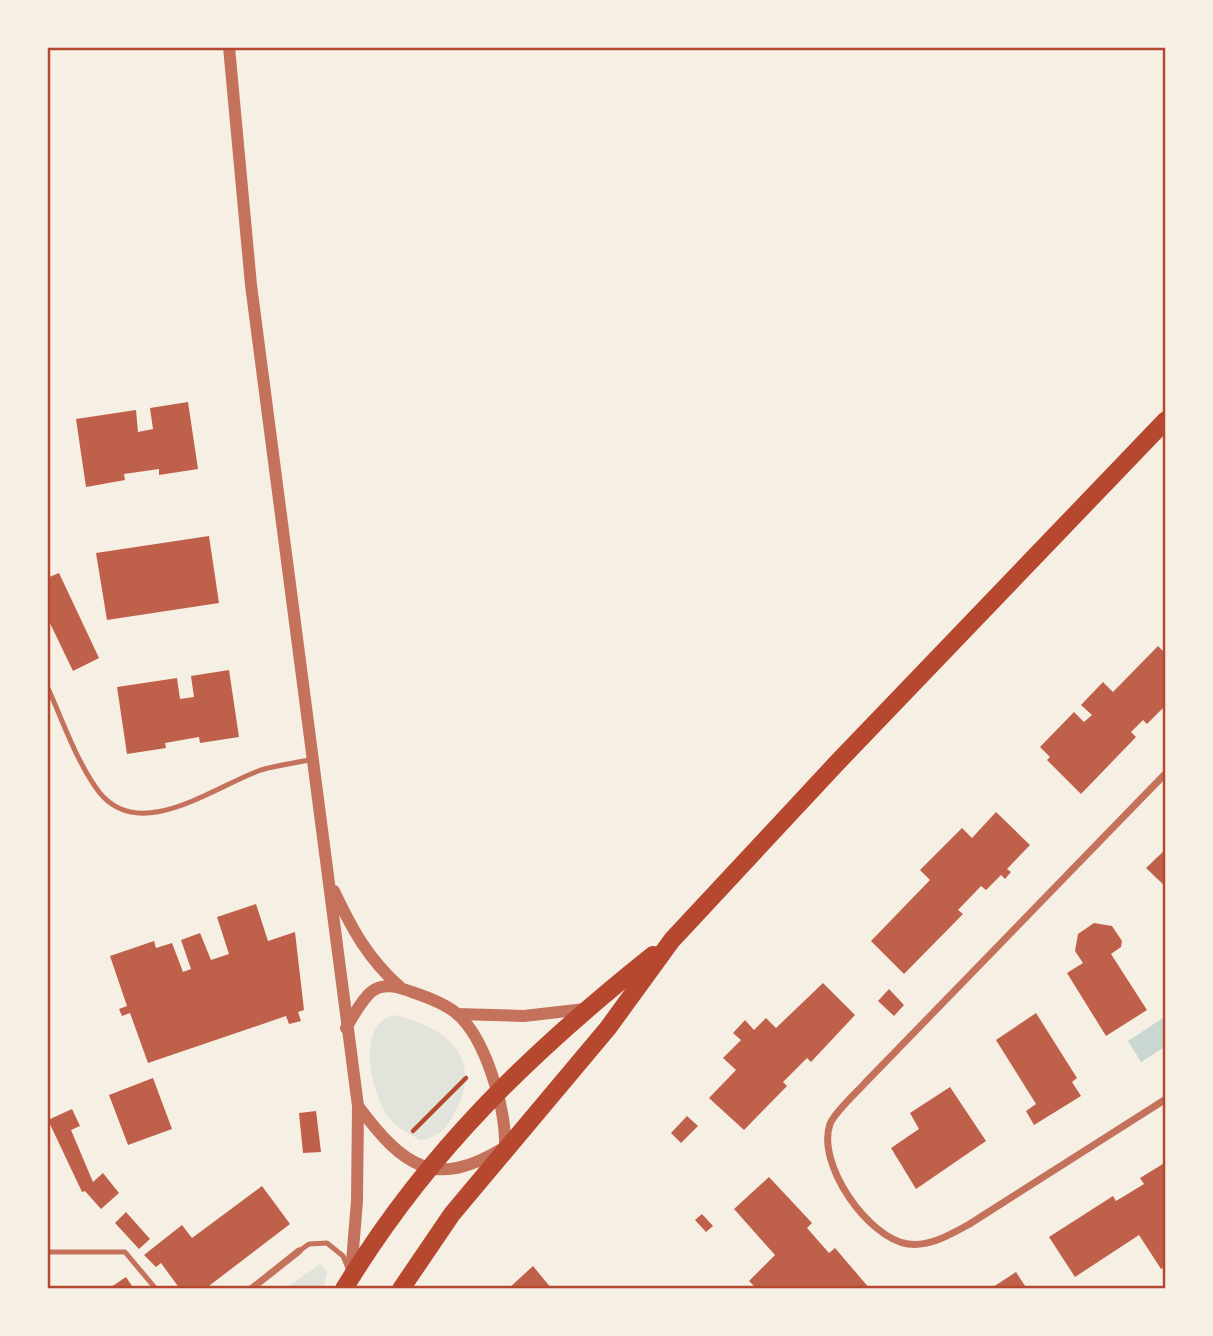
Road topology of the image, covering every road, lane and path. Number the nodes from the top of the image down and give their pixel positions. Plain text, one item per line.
1 (229, 47) edge
2 (1166, 420) edge
3 (47, 686) edge
4 (314, 759) junction
5 (1166, 774) edge
6 (329, 881) junction
7 (672, 940) junction
8 (401, 988) junction
9 (585, 1009) junction
10 (457, 1014) junction
11 (346, 1028) junction
12 (471, 1072) dead end
13 (497, 1090) junction
14 (1166, 1099) edge
15 (358, 1107) junction
16 (409, 1136) dead end
17 (505, 1147) junction
18 (427, 1170) junction
19 (299, 1251) joint
20 (47, 1252) edge
21 (347, 1282) edge
22 (156, 1289) edge
23 (251, 1289) edge
24 (401, 1289) edge

1 - 4 street
2 - 7 main road
3 - 4 lane
4 - 6 street
5 - 14 street
6 - 8 street
6 - 11 street
7 - 9 main road
7 - 17 main road
8 - 10 street
8 - 11 street
9 - 10 street
9 - 13 main road
10 - 13 street
11 - 15 street
12 - 16 path
13 - 17 street
13 - 18 main road
15 - 18 street
15 - 21 street
17 - 18 street
17 - 24 main road
18 - 21 main road
19 - 21 lane
19 - 23 street
20 - 22 lane

